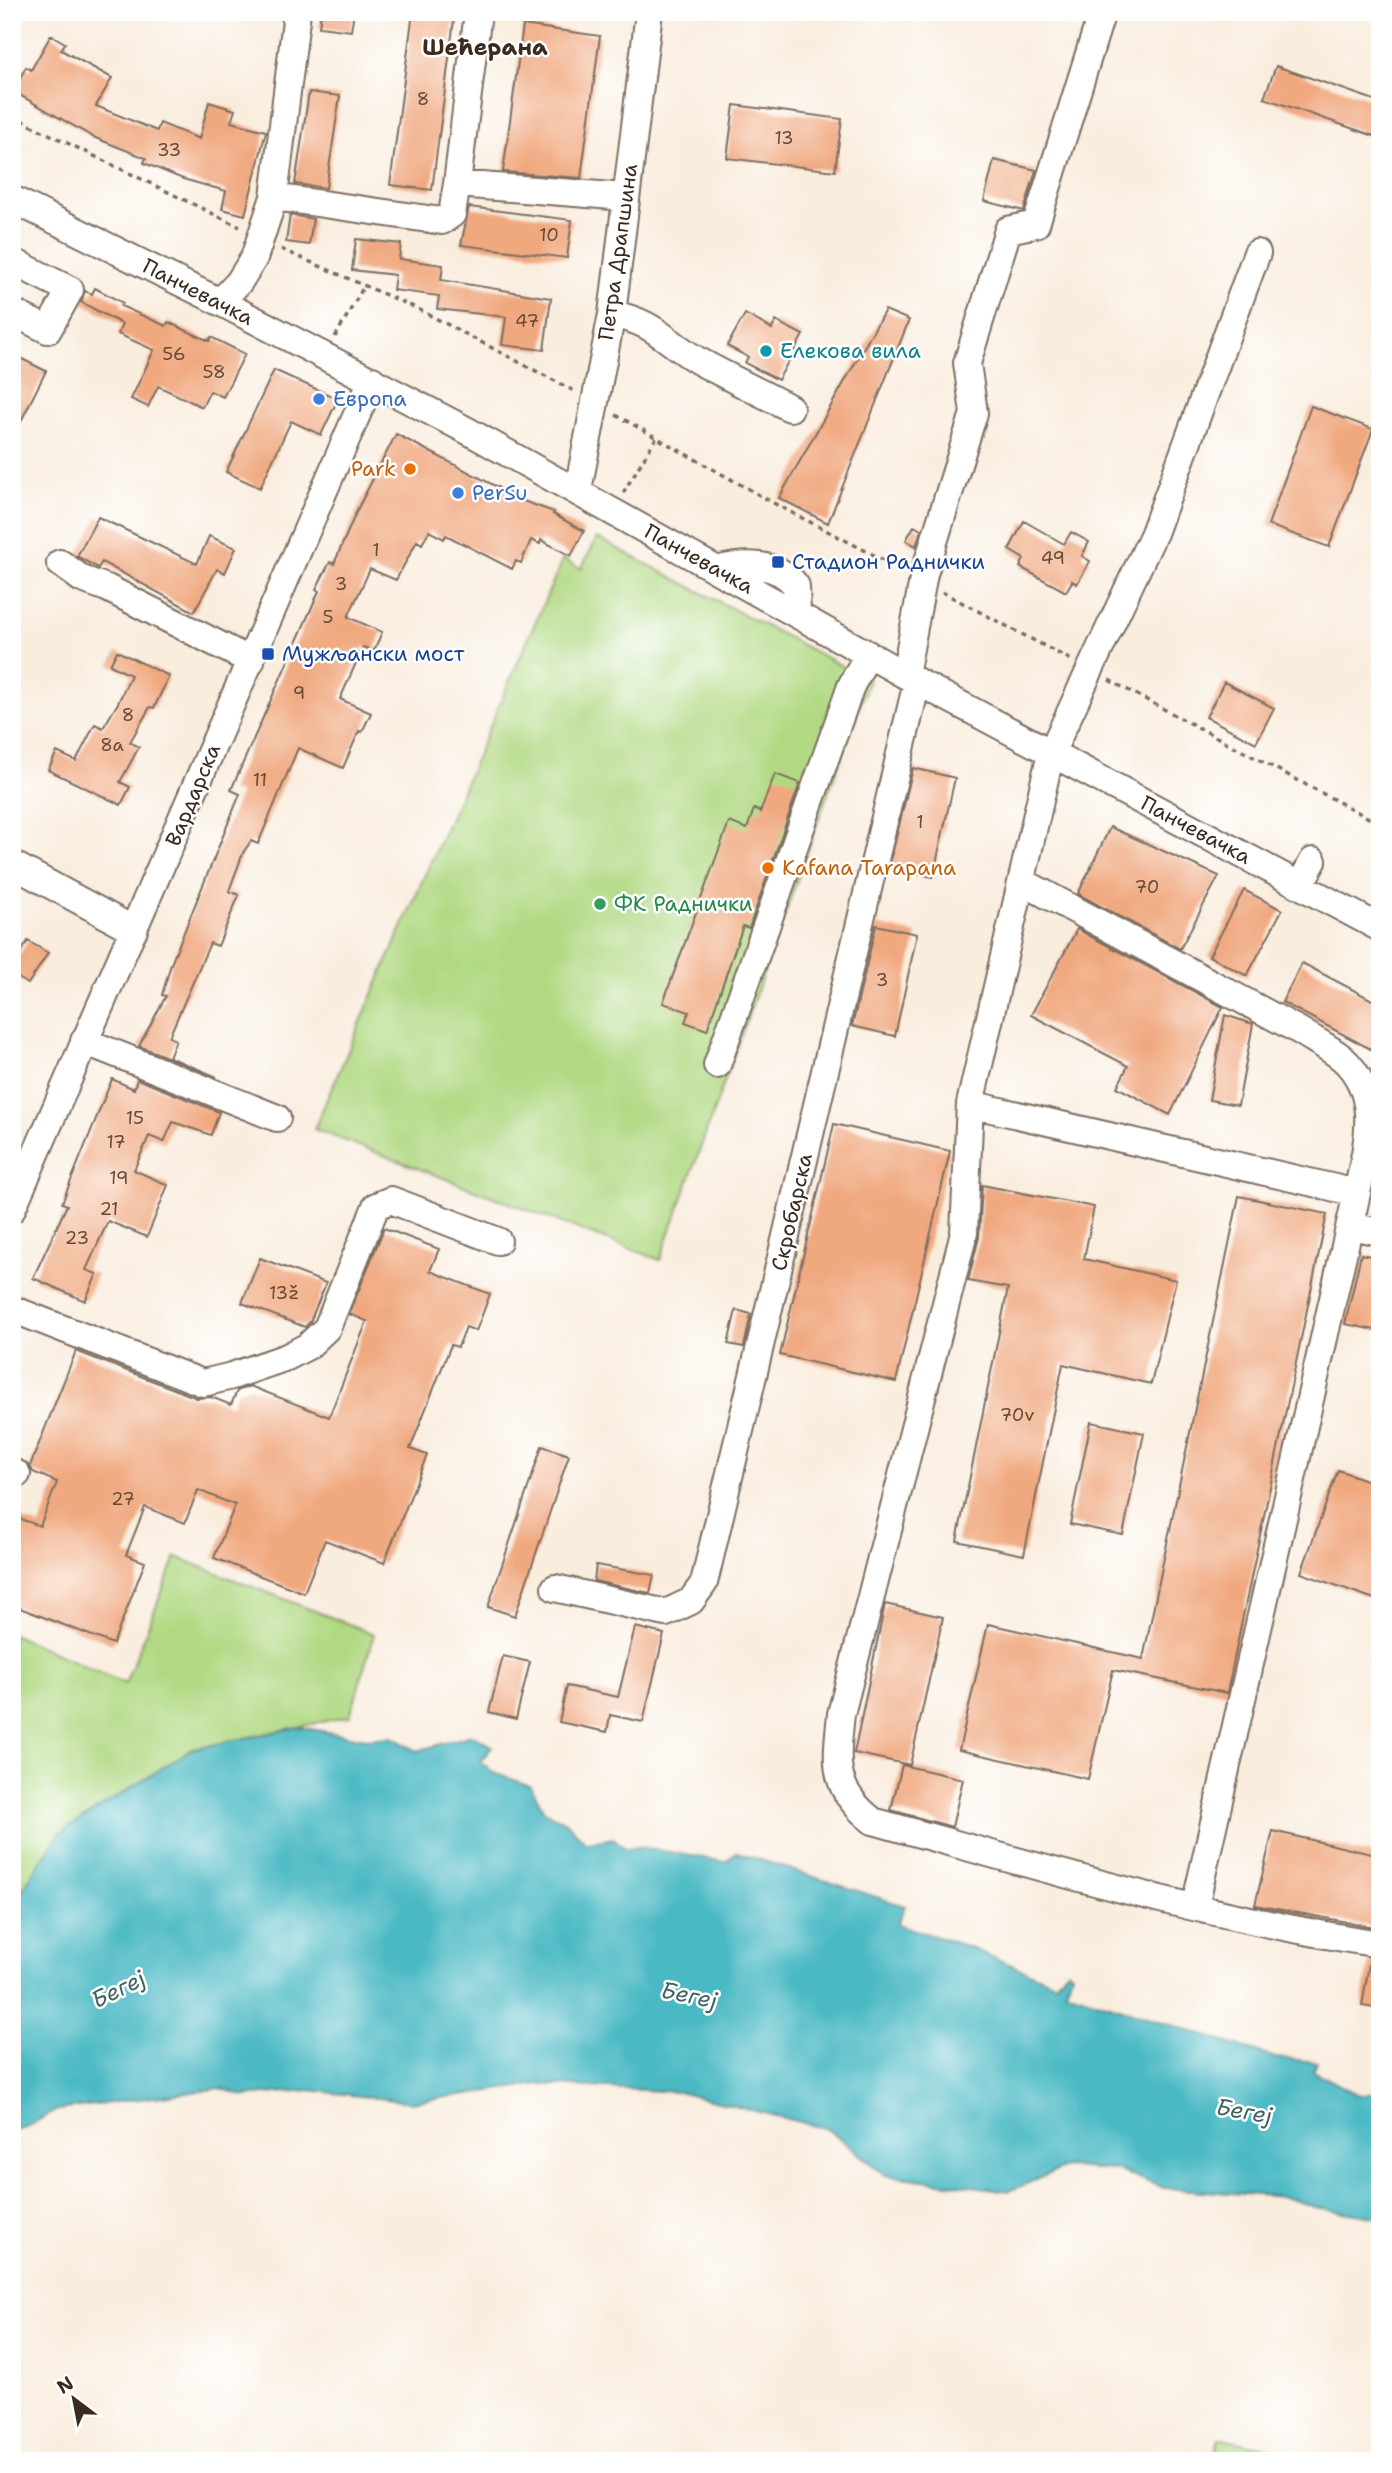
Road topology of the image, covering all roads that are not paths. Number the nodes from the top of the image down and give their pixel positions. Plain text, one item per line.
1 (296, 12) edge
2 (478, 12) edge
3 (649, 12) edge
4 (1102, 12) edge
5 (457, 184) junction
6 (274, 197) junction
7 (626, 197) junction
8 (12, 199) edge
9 (1257, 253) dead end
10 (12, 261) edge
11 (220, 302) junction
12 (12, 312) edge
13 (612, 314) junction
14 (372, 380) junction
15 (790, 408) dead end
16 (578, 490) junction
17 (60, 563) dead end
18 (868, 654) junction
19 (251, 661) junction
20 (911, 678) junction
21 (1051, 753) junction
22 (1313, 861) dead end
23 (12, 864) edge
24 (1023, 881) junction
25 (1300, 885) junction
26 (1380, 928) edge
27 (134, 930) junction
28 (83, 1041) junction
29 (1343, 1059) junction
30 (717, 1065) dead end
31 (1380, 1077) edge
32 (970, 1104) junction
33 (277, 1118) dead end
34 (1357, 1194) junction
35 (12, 1209) edge
36 (1350, 1226) junction
37 (1380, 1232) edge
38 (498, 1241) dead end
39 (12, 1309) edge
40 (555, 1588) dead end
41 (1195, 1906) junction
42 (1380, 1944) edge

1 - 6 street
2 - 5 street
3 - 7 street, Петра Драпшина
4 - 20 street, Скробарска
5 - 6 street
5 - 7 street
6 - 11 street
7 - 13 street, Петра Драпшина
8 - 11 street, Панчевачка
9 - 21 street
10 - 12 street
11 - 14 street, Панчевачка
13 - 15 street
13 - 16 street, Петра Драпшина
14 - 16 street, Панчевачка
14 - 19 street, Вардарска
16 - 18 street, Панчевачка
17 - 19 street
18 - 20 street, Панчевачка
18 - 30 street
19 - 27 street, Вардарска
20 - 21 street, Панчевачка
20 - 40 street, Скробарска
21 - 24 street
21 - 25 street, Панчевачка
22 - 25 street
23 - 27 street
24 - 29 street
24 - 32 street
25 - 26 street, Панчевачка
27 - 28 street, Вардарска
28 - 33 street
28 - 35 street, Вардарска
29 - 31 street
29 - 34 street
32 - 34 street
32 - 41 street
34 - 36 street
36 - 37 street
36 - 41 street
38 - 39 street
41 - 42 street

